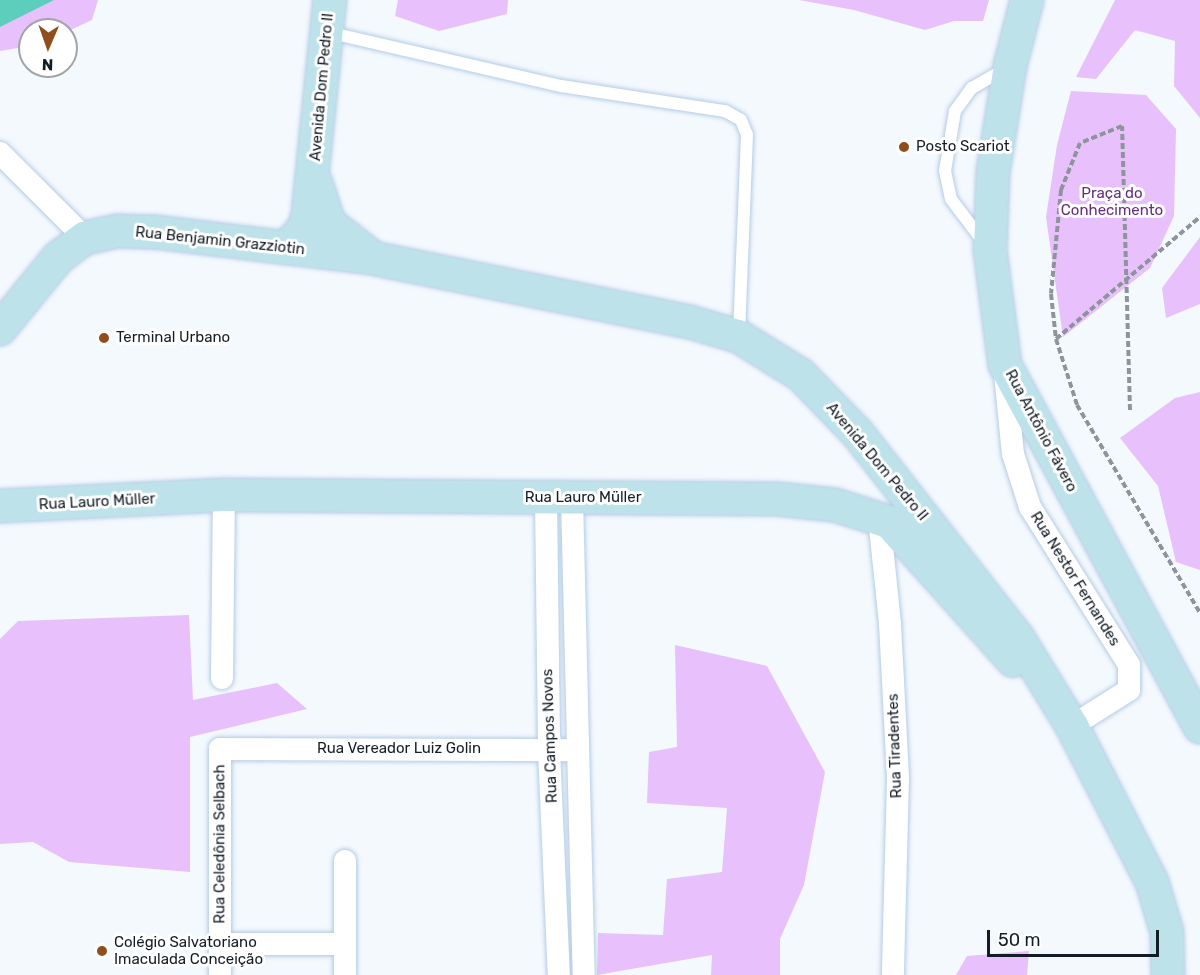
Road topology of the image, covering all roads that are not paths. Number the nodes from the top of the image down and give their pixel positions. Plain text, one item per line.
1 (330, 0) edge
2 (1023, 13) edge
3 (327, 32) junction
4 (1010, 66) junction
5 (0, 153) edge
6 (314, 174) junction
7 (85, 238) junction
8 (286, 248) junction
9 (990, 250) junction
10 (372, 258) junction
11 (0, 329) edge
12 (738, 336) junction
13 (1005, 365) junction
14 (224, 495) junction
15 (559, 497) junction
16 (0, 506) edge
17 (879, 518) junction
18 (222, 678) dead end
19 (1072, 726) junction
20 (1200, 727) edge
21 (220, 749) joint
22 (549, 750) junction
23 (577, 750) junction
24 (345, 861) dead end
25 (220, 944) junction
26 (345, 944) junction
27 (220, 975) edge
28 (345, 975) edge
29 (559, 975) edge
30 (584, 975) edge
31 (893, 975) edge
32 (1168, 975) edge

1 - 3 main road, Avenida Dom Pedro II
2 - 4 main road, Rua Antônio Fávero
3 - 6 main road, Avenida Dom Pedro II
3 - 12 lane
4 - 9 main road, Rua Antônio Fávero
4 - 9 lane
5 - 7 street
6 - 8 main road, Avenida Dom Pedro II
6 - 10 main road, Avenida Dom Pedro II
7 - 8 main road, Rua Benjamin Grazziotin
7 - 11 main road, Rua Benjamin Grazziotin
8 - 10 main road, Rua Benjamin Grazziotin
9 - 13 main road, Rua Antônio Fávero
10 - 12 main road, Avenida Dom Pedro II
12 - 19 main road, Avenida Dom Pedro II
13 - 19 street, Rua Nestor Fernandes
13 - 20 main road, Rua Antônio Fávero
14 - 15 main road, Rua Lauro Müller
14 - 16 main road, Rua Lauro Müller
14 - 18 street
15 - 17 main road, Rua Lauro Müller
15 - 22 street, Rua Campos Novos
15 - 23 street, Rua Campos Novos
17 - 19 main road, Rua Lauro Müller
17 - 31 street, Rua Tiradentes
19 - 32 main road, Avenida Dom Pedro II
21 - 22 street, Rua Vereador Luiz Golin
21 - 25 street, Rua Celedônia Selbach
22 - 23 street, Rua Vereador Luiz Golin
22 - 29 street, Rua Campos Novos
23 - 30 street, Rua Campos Novos
24 - 26 street
25 - 26 street
25 - 27 street, Rua Celedônia Selbach
26 - 28 street

